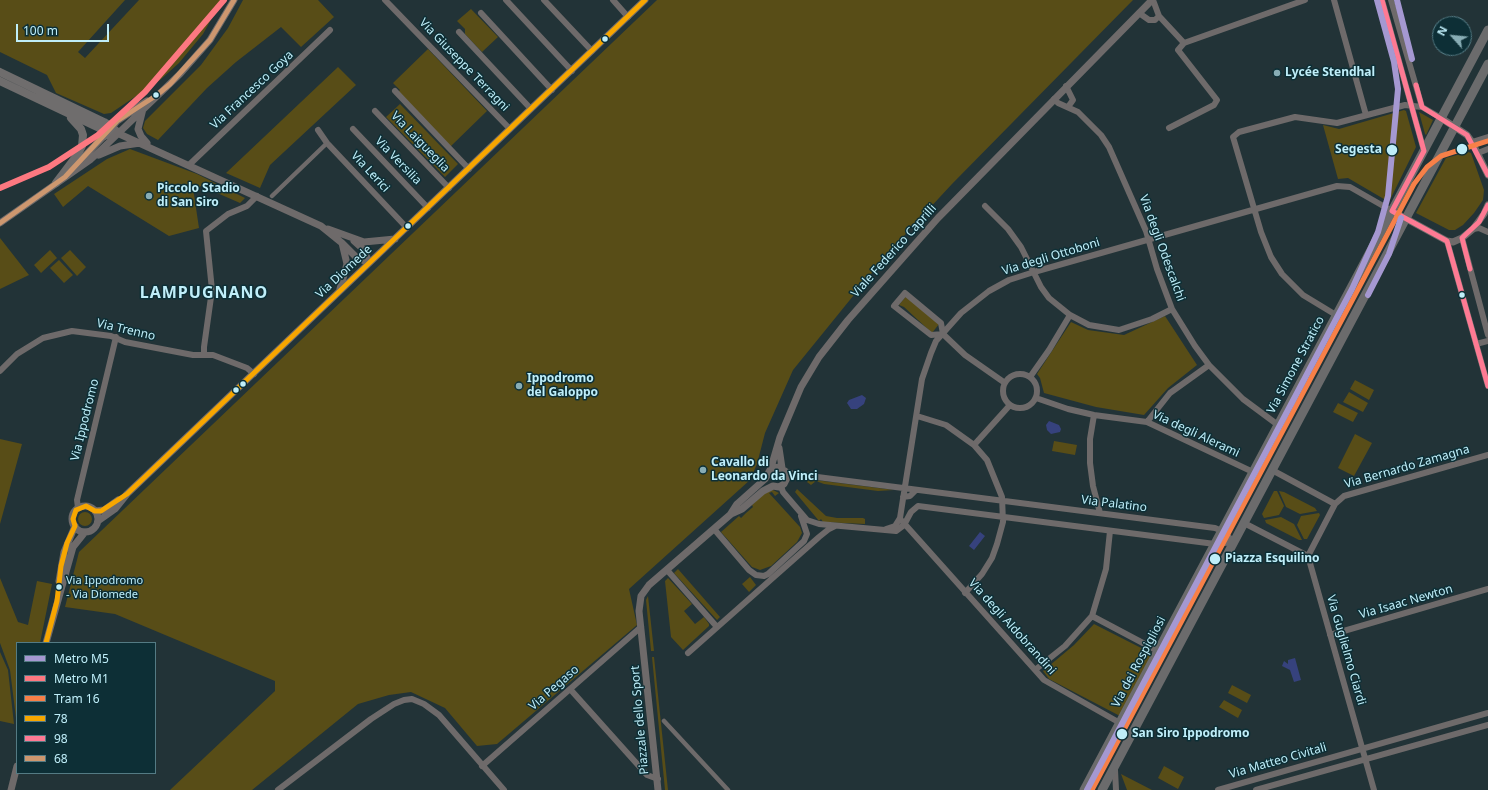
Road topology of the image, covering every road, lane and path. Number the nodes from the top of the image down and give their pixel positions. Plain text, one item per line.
1 (234, 0) edge
2 (385, 0) edge
3 (506, 0) edge
4 (544, 0) edge
5 (645, 0) edge
6 (1152, 0) edge
7 (1305, 0) edge
8 (1334, 0) edge
9 (1382, 0) edge
10 (1392, 0) edge
11 (616, 1) edge
12 (481, 13) dead end
13 (1139, 13) junction
14 (1159, 16) junction
15 (628, 17) junction
16 (330, 30) dead end
17 (1488, 30) edge
18 (459, 32) dead end
19 (1184, 42) junction
20 (592, 51) junction
21 (1488, 64) edge
22 (572, 71) junction
23 (0, 72) edge
24 (0, 81) edge
25 (1066, 86) junction
26 (552, 90) junction
27 (395, 91) dead end
28 (157, 95) junction
29 (1054, 99) junction
30 (1411, 105) junction
31 (1448, 106) junction
32 (144, 107) junction
33 (1068, 107) junction
34 (1422, 107) junction
35 (58, 109) junction
36 (531, 109) junction
37 (374, 111) dead end
38 (1462, 113) junction
39 (1366, 115) junction
40 (1441, 118) junction
41 (1455, 127) junction
42 (110, 128) junction
43 (1169, 128) dead end
44 (353, 129) dead end
45 (510, 129) junction
46 (318, 130) dead end
47 (119, 133) junction
48 (1488, 137) edge
49 (1472, 142) junction
50 (141, 143) junction
51 (325, 145) dead end
52 (1488, 149) edge
53 (156, 150) junction
54 (1424, 150) junction
55 (1478, 154) junction
56 (90, 160) junction
57 (189, 165) junction
58 (469, 169) junction
59 (1488, 175) edge
60 (65, 176) junction
61 (56, 183) junction
62 (449, 188) junction
63 (256, 196) junction
64 (272, 196) dead end
65 (1488, 205) edge
66 (985, 206) dead end
67 (428, 208) junction
68 (1255, 209) junction
69 (1392, 211) junction
70 (1406, 218) junction
71 (0, 223) edge
72 (321, 226) junction
73 (407, 228) junction
74 (1473, 229) junction
75 (1488, 232) edge
76 (347, 236) junction
77 (1462, 238) junction
78 (396, 239) junction
79 (1148, 239) junction
80 (1448, 241) junction
81 (342, 243) junction
82 (369, 263) junction
83 (1034, 272) junction
84 (338, 291) junction
85 (1172, 309) junction
86 (1070, 315) junction
87 (1336, 315) junction
88 (943, 334) junction
89 (1488, 335) edge
90 (116, 338) junction
91 (1488, 341) edge
92 (1476, 344) junction
93 (204, 355) junction
94 (1209, 365) junction
95 (0, 371) edge
96 (254, 374) junction
97 (1030, 377) junction
98 (1005, 383) junction
99 (1488, 386) edge
100 (1036, 398) junction
101 (1010, 405) junction
102 (1094, 415) junction
103 (917, 416) junction
104 (1147, 422) junction
105 (1278, 425) junction
106 (780, 437) junction
107 (974, 445) junction
108 (1488, 455) edge
109 (784, 470) junction
110 (1272, 470) junction
111 (1253, 472) junction
112 (769, 473) junction
113 (777, 486) junction
114 (904, 488) junction
115 (916, 490) junction
116 (127, 494) junction
117 (903, 497) junction
118 (1003, 501) junction
119 (1334, 504) junction
120 (78, 508) junction
121 (96, 511) junction
122 (799, 511) junction
123 (1100, 513) junction
124 (730, 515) junction
125 (1003, 517) junction
126 (900, 518) junction
127 (98, 521) junction
128 (1244, 523) junction
129 (904, 524) junction
130 (75, 526) junction
131 (836, 526) junction
132 (714, 529) junction
133 (886, 529) junction
134 (1110, 531) junction
135 (1222, 531) junction
136 (85, 532) junction
137 (1234, 542) junction
138 (1215, 544) junction
139 (1308, 556) junction
140 (667, 570) junction
141 (1488, 589) edge
142 (965, 593) junction
143 (57, 601) junction
144 (1092, 616) junction
145 (641, 627) junction
146 (717, 627) junction
147 (1330, 635) junction
148 (46, 642) edge
149 (1158, 651) junction
150 (688, 653) dead end
151 (1035, 670) junction
152 (570, 689) junction
153 (1488, 713) edge
154 (664, 721) dead end
155 (1120, 722) junction
156 (1488, 725) edge
157 (1379, 745) junction
158 (1362, 749) junction
159 (1345, 754) junction
160 (1383, 756) junction
161 (1366, 759) junction
162 (1348, 764) junction
163 (1115, 765) junction
164 (482, 766) junction
165 (16, 770) edge
166 (658, 779) junction
167 (11, 790) edge
168 (278, 790) edge
169 (504, 790) edge
170 (658, 790) edge
171 (728, 790) edge
172 (1084, 790) edge
173 (1102, 790) edge
174 (1116, 790) edge
175 (1218, 790) edge
176 (1256, 790) edge
177 (1374, 790) edge

1 - 28 street
2 - 45 street, Via Giuseppe Terragni
3 - 22 street
4 - 20 street
5 - 15 street, Via Diomede
6 - 13 street, Viale Federico Caprilli
6 - 14 street
7 - 19 street
8 - 39 street
9 - 30 street
10 - 34 street
11 - 15 street
12 - 26 street
13 - 14 street
13 - 25 street, Viale Federico Caprilli
14 - 19 street
15 - 20 street, Via Diomede
16 - 57 street, Via Francesco Goya
17 - 31 main road, Via Simone Stratico
18 - 36 street
19 - 43 street
20 - 22 street, Via Diomede
21 - 38 main road
22 - 26 street, Via Diomede
23 - 42 main road
24 - 35 main road
25 - 29 street, Viale Federico Caprilli
25 - 33 street
26 - 36 street, Via Diomede
27 - 58 street
28 - 32 street
28 - 42 street
29 - 33 street
29 - 106 street, Viale Federico Caprilli
30 - 34 street
30 - 39 street
30 - 54 street
31 - 38 main road
31 - 40 main road, Via Simone Stratico
32 - 47 street
32 - 53 street
33 - 79 street, Via degli Odescalchi
34 - 40 street
35 - 42 main road
35 - 61 main road
36 - 45 street, Via Diomede
37 - 62 street, Via Laigueglia
38 - 41 main road
39 - 68 street
40 - 41 street
40 - 54 main road, Via Simone Stratico
41 - 49 street
41 - 70 main road
42 - 47 street
42 - 47 street
42 - 60 street
44 - 67 street, Via Versilia
45 - 58 street, Via Diomede
46 - 73 street, Via Lerici
47 - 50 street
47 - 56 street
48 - 49 street
49 - 55 street
50 - 53 street
50 - 56 street
51 - 64 street
52 - 55 street
53 - 57 street
54 - 69 main road, Via Simone Stratico
55 - 59 street
56 - 60 street
57 - 63 street
58 - 62 street, Via Diomede
60 - 61 street
61 - 71 street
62 - 67 street, Via Diomede
63 - 72 street
63 - 93 street
65 - 74 street
66 - 83 street
67 - 73 street, Via Diomede
68 - 69 street, Via degli Ottoboni
68 - 79 street, Via degli Ottoboni
68 - 87 street
69 - 70 street
69 - 87 main road, Via Simone Stratico
70 - 80 street
70 - 110 main road
72 - 76 street
72 - 81 street
73 - 78 street, Via Diomede
74 - 75 street
74 - 77 street
76 - 78 street
76 - 82 street
77 - 80 street
77 - 89 street
78 - 82 street, Via Diomede
79 - 83 street, Via degli Ottoboni
79 - 85 street, Via degli Odescalchi
80 - 92 street
81 - 82 street
81 - 84 street
82 - 84 street, Via Diomede
83 - 86 street
83 - 88 street, Via degli Ottoboni
84 - 96 street, Via Diomede
85 - 86 street
85 - 94 street, Via degli Odescalchi
86 - 97 street
87 - 105 main road, Via Simone Stratico
88 - 88 street
88 - 98 street
88 - 103 street, Via degli Ottoboni
90 - 93 street, Via Trenno
90 - 95 street, Via Trenno
90 - 120 street, Via Ippodromo
91 - 92 street
92 - 99 street
93 - 96 street, Via Trenno
94 - 104 street
94 - 105 street, Via degli Odescalchi
96 - 116 street, Via Diomede
97 - 98 street
97 - 100 street
98 - 101 street
100 - 101 street
100 - 102 street, Via degli Alerami
101 - 107 street
102 - 104 street, Via degli Alerami
102 - 123 street
103 - 107 street
103 - 114 street, Via degli Ottoboni
104 - 111 street, Via degli Alerami
105 - 111 main road, Via Simone Stratico
106 - 109 street, Viale Federico Caprilli
106 - 112 street, Viale Federico Caprilli
107 - 118 street
108 - 119 street, Via Bernardo Zamagna
109 - 112 street, Piazzale dello Sport
109 - 113 street
109 - 114 street, Piazzale dello Sport
110 - 119 street
110 - 128 main road
111 - 135 main road, Via Simone Stratico
112 - 113 street
112 - 124 street, Piazzale dello Sport
113 - 122 street
113 - 124 street, Piazzale dello Sport
114 - 115 street, Via Palatino
114 - 117 street
115 - 117 street
115 - 118 street, Via Palatino
116 - 121 street, Via Diomede
116 - 127 street, Via Diomede
117 - 126 street
118 - 123 street, Via Palatino
118 - 125 street
119 - 139 street
120 - 121 street
120 - 130 street
121 - 127 street
122 - 131 street
122 - 132 street
123 - 135 street, Via Palatino
124 - 132 street, Piazzale dello Sport
125 - 129 street
125 - 134 street
125 - 142 street
126 - 129 street
126 - 133 street
127 - 136 street
128 - 137 main road
128 - 139 street
129 - 133 street
129 - 142 street, Via degli Aldobrandini
130 - 136 street
130 - 143 street
131 - 133 street
131 - 146 street
132 - 140 street, Piazzale dello Sport
134 - 138 street
134 - 144 street
135 - 137 street
135 - 138 main road, Via dei Rospigliosi
136 - 143 street
137 - 138 street
137 - 163 main road
138 - 149 main road, Via dei Rospigliosi
139 - 147 street, Via Guglielmo Ciardi
140 - 145 street, Piazzale dello Sport
140 - 146 street
141 - 147 street, Via Isaac Newton
142 - 151 street, Via degli Aldobrandini
143 - 148 street
144 - 149 street
144 - 151 street
145 - 152 street, Via Pegaso
145 - 166 street, Piazzale dello Sport
146 - 150 street
147 - 158 street, Via Guglielmo Ciardi
149 - 155 main road, Via dei Rospigliosi
151 - 155 street, Via degli Aldobrandini
152 - 164 street, Via Pegaso
152 - 166 street, Piazzale dello Sport
153 - 157 street, Via Matteo Civitali
154 - 171 street
155 - 172 main road, Via dei Rospigliosi
156 - 160 street, Via Matteo Civitali
157 - 158 street, Via Matteo Civitali
157 - 160 street
158 - 159 street, Via Matteo Civitali
158 - 161 street
159 - 162 street, Via Matteo Civitali
159 - 175 street, Via Matteo Civitali
160 - 161 street, Via Matteo Civitali
161 - 162 street, Via Matteo Civitali
161 - 177 street
162 - 176 street, Via Matteo Civitali
163 - 173 main road
163 - 174 street
164 - 168 street
164 - 169 street
165 - 167 street
166 - 170 street
173 - 174 street

